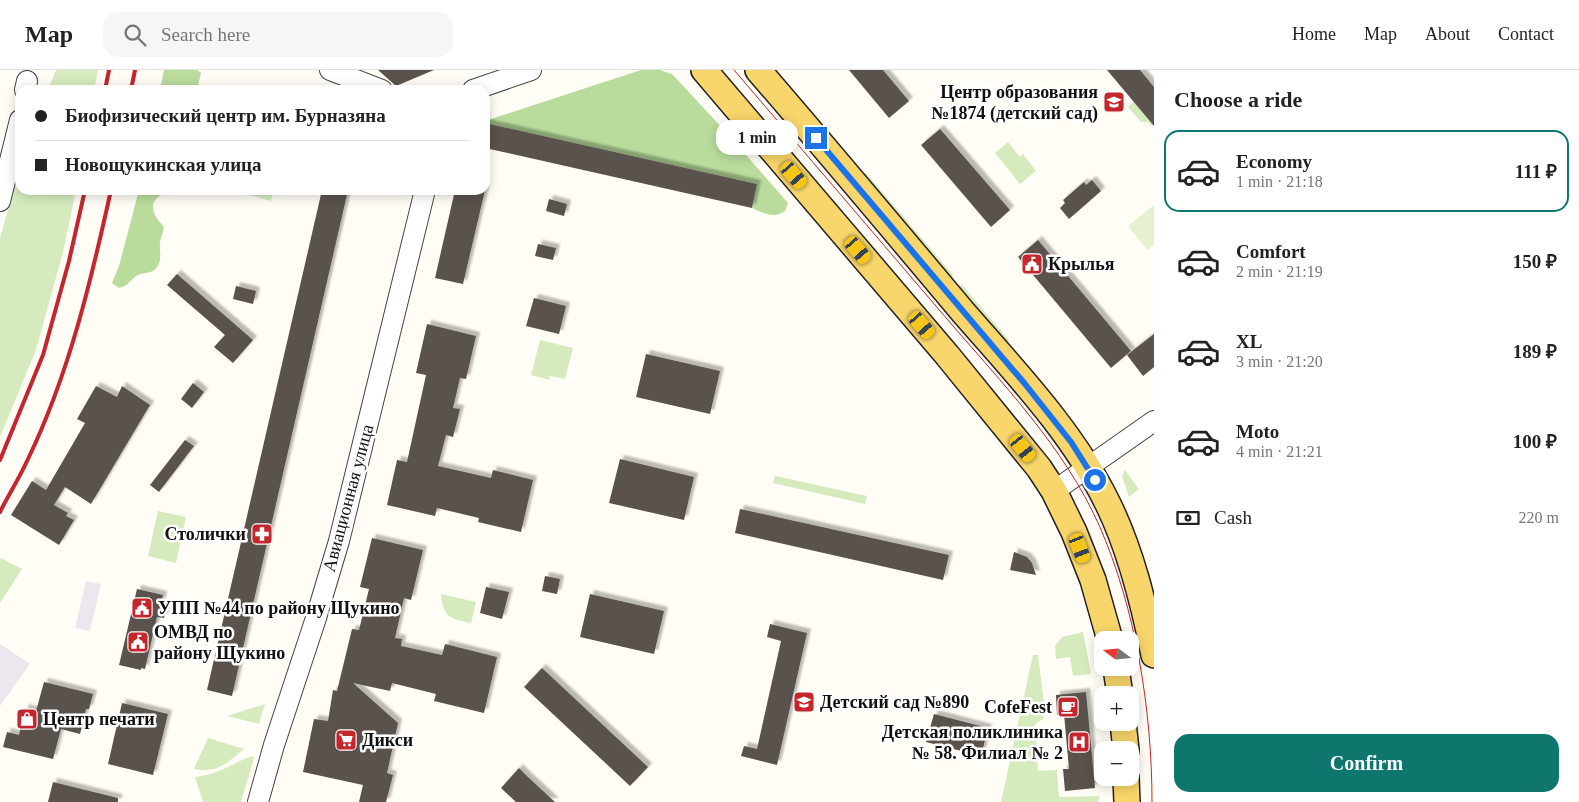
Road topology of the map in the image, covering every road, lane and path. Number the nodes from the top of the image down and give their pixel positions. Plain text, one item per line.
1 (330, 70) edge
2 (531, 70) edge
3 (704, 70) edge
4 (758, 70) edge
5 (369, 85) edge
6 (488, 85) edge
7 (15, 140) edge
8 (424, 195) edge
9 (0, 201) edge
10 (1154, 421) edge
11 (1088, 469) junction
12 (1054, 492) junction
13 (1107, 631) edge
14 (1154, 655) edge
15 (1126, 786) edge
16 (258, 802) edge
17 (1127, 802) edge

1 - 5 street
2 - 6 street
3 - 12 main road
4 - 11 main road
7 - 9 street
8 - 16 street, Авиационная улица
10 - 11 street
11 - 12 street
11 - 14 main road
12 - 13 main road
15 - 17 main road

